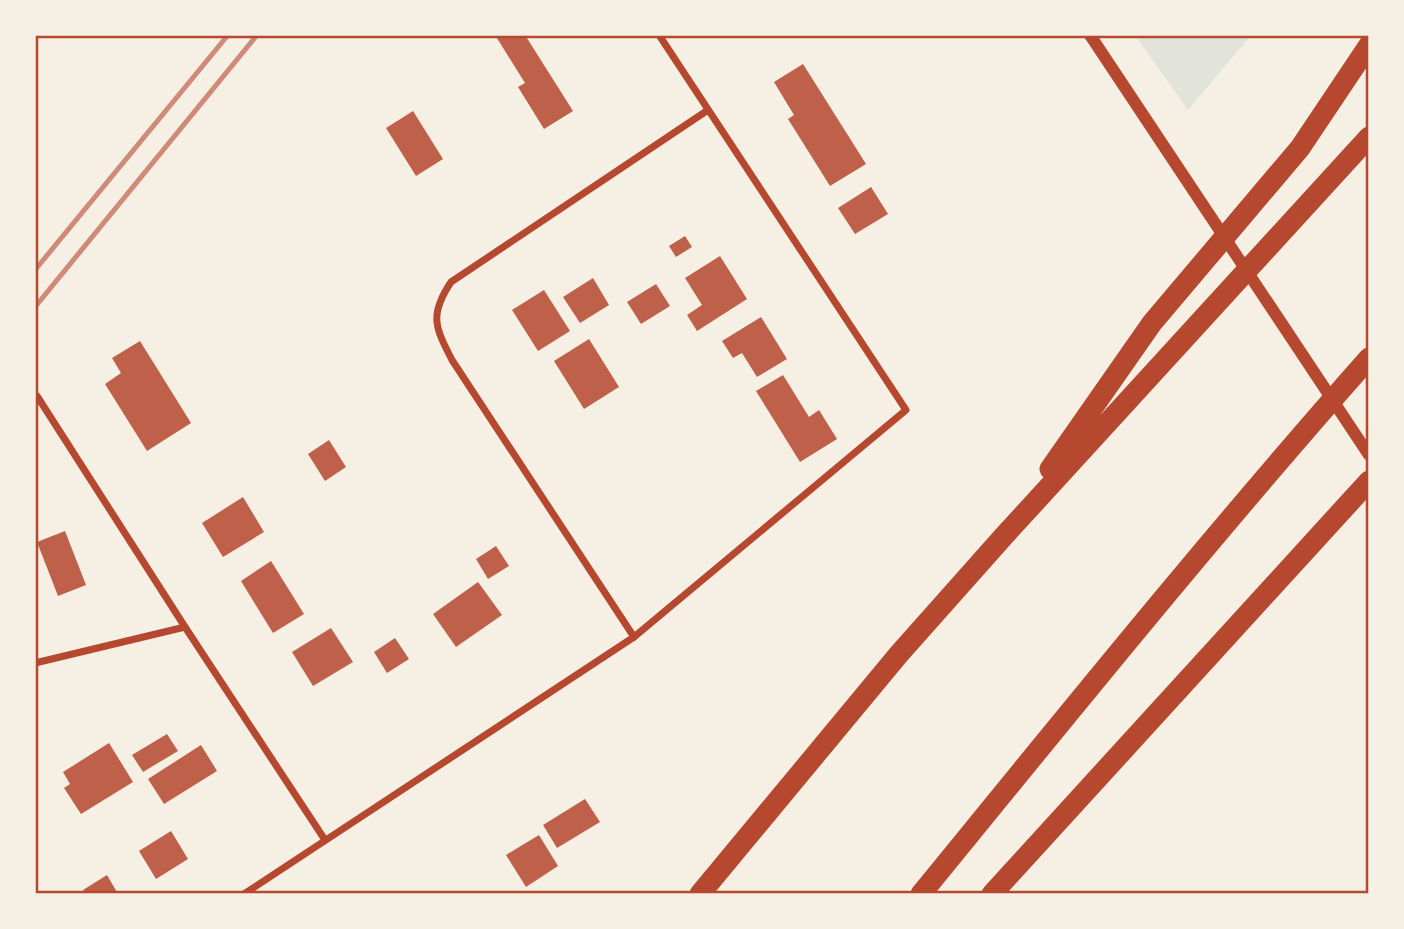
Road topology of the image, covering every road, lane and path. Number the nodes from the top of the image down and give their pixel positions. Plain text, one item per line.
1 (659, 35) edge
2 (1090, 35) edge
3 (1369, 45) edge
4 (708, 110) junction
5 (1369, 137) edge
6 (1369, 358) edge
7 (37, 396) dead end
8 (1369, 454) edge
9 (1369, 481) edge
10 (1369, 487) edge
11 (1342, 510) junction
12 (1003, 537) junction
13 (186, 627) junction
14 (634, 637) junction
15 (35, 663) edge
16 (325, 841) junction
17 (244, 894) edge
18 (700, 894) edge
19 (921, 894) edge
20 (992, 894) edge

1 - 4 street
2 - 8 street
3 - 12 highway
4 - 14 street
4 - 14 street
5 - 12 highway
6 - 19 highway
7 - 13 street
9 - 11 highway
10 - 11 highway
11 - 20 highway
12 - 18 highway
13 - 15 street
13 - 16 street
14 - 16 street
16 - 17 street

